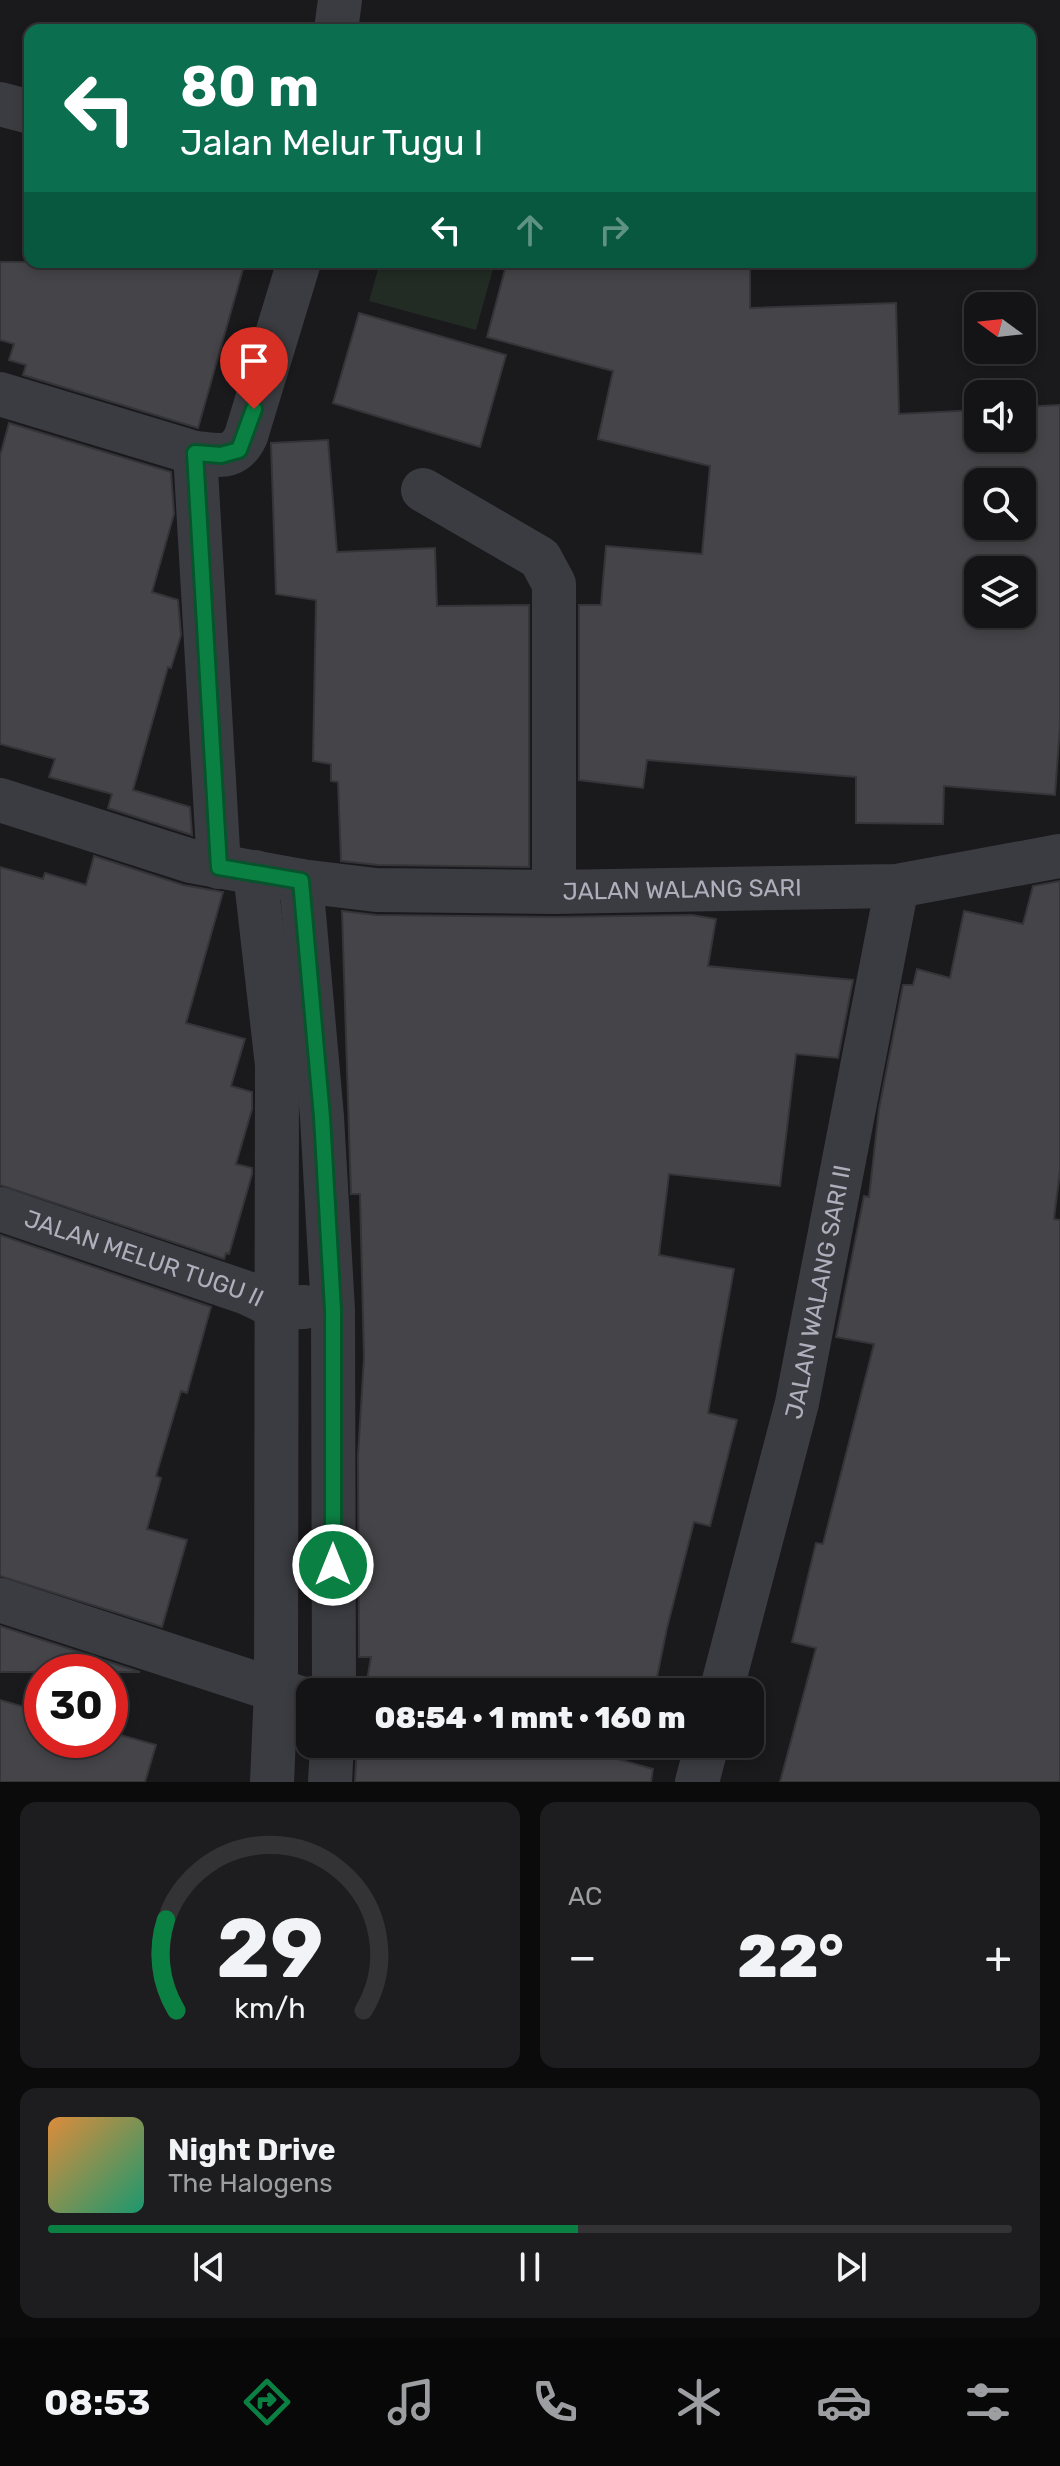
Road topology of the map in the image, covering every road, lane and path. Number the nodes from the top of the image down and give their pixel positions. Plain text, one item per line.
1 (340, 0) edge
2 (337, 24) edge
3 (0, 104) edge
4 (24, 110) edge
5 (297, 268) edge
6 (0, 394) edge
7 (208, 454) junction
8 (423, 490) dead end
9 (0, 800) edge
10 (1060, 856) edge
11 (237, 870) junction
12 (301, 881) junction
13 (897, 886) junction
14 (554, 892) junction
15 (0, 1209) edge
16 (303, 1308) junction
17 (0, 1600) edge
18 (333, 1678) edge
19 (725, 1678) edge
20 (293, 1696) edge
21 (331, 1758) edge
22 (703, 1758) edge
23 (272, 1782) edge
24 (330, 1782) edge
25 (697, 1782) edge

1 - 2 street
3 - 4 street
5 - 7 street
6 - 7 street
7 - 11 street
8 - 14 street
9 - 11 street, JALAN WALANG SARI
10 - 13 street, JALAN WALANG SARI
11 - 12 street, JALAN WALANG SARI
11 - 16 street
12 - 14 street, JALAN WALANG SARI
12 - 16 street
13 - 14 street, JALAN WALANG SARI
13 - 19 street, JALAN WALANG SARI II
15 - 16 street, JALAN MELUR TUGU II
16 - 18 street
16 - 20 street
17 - 20 street
20 - 23 street
21 - 24 street
22 - 25 street

